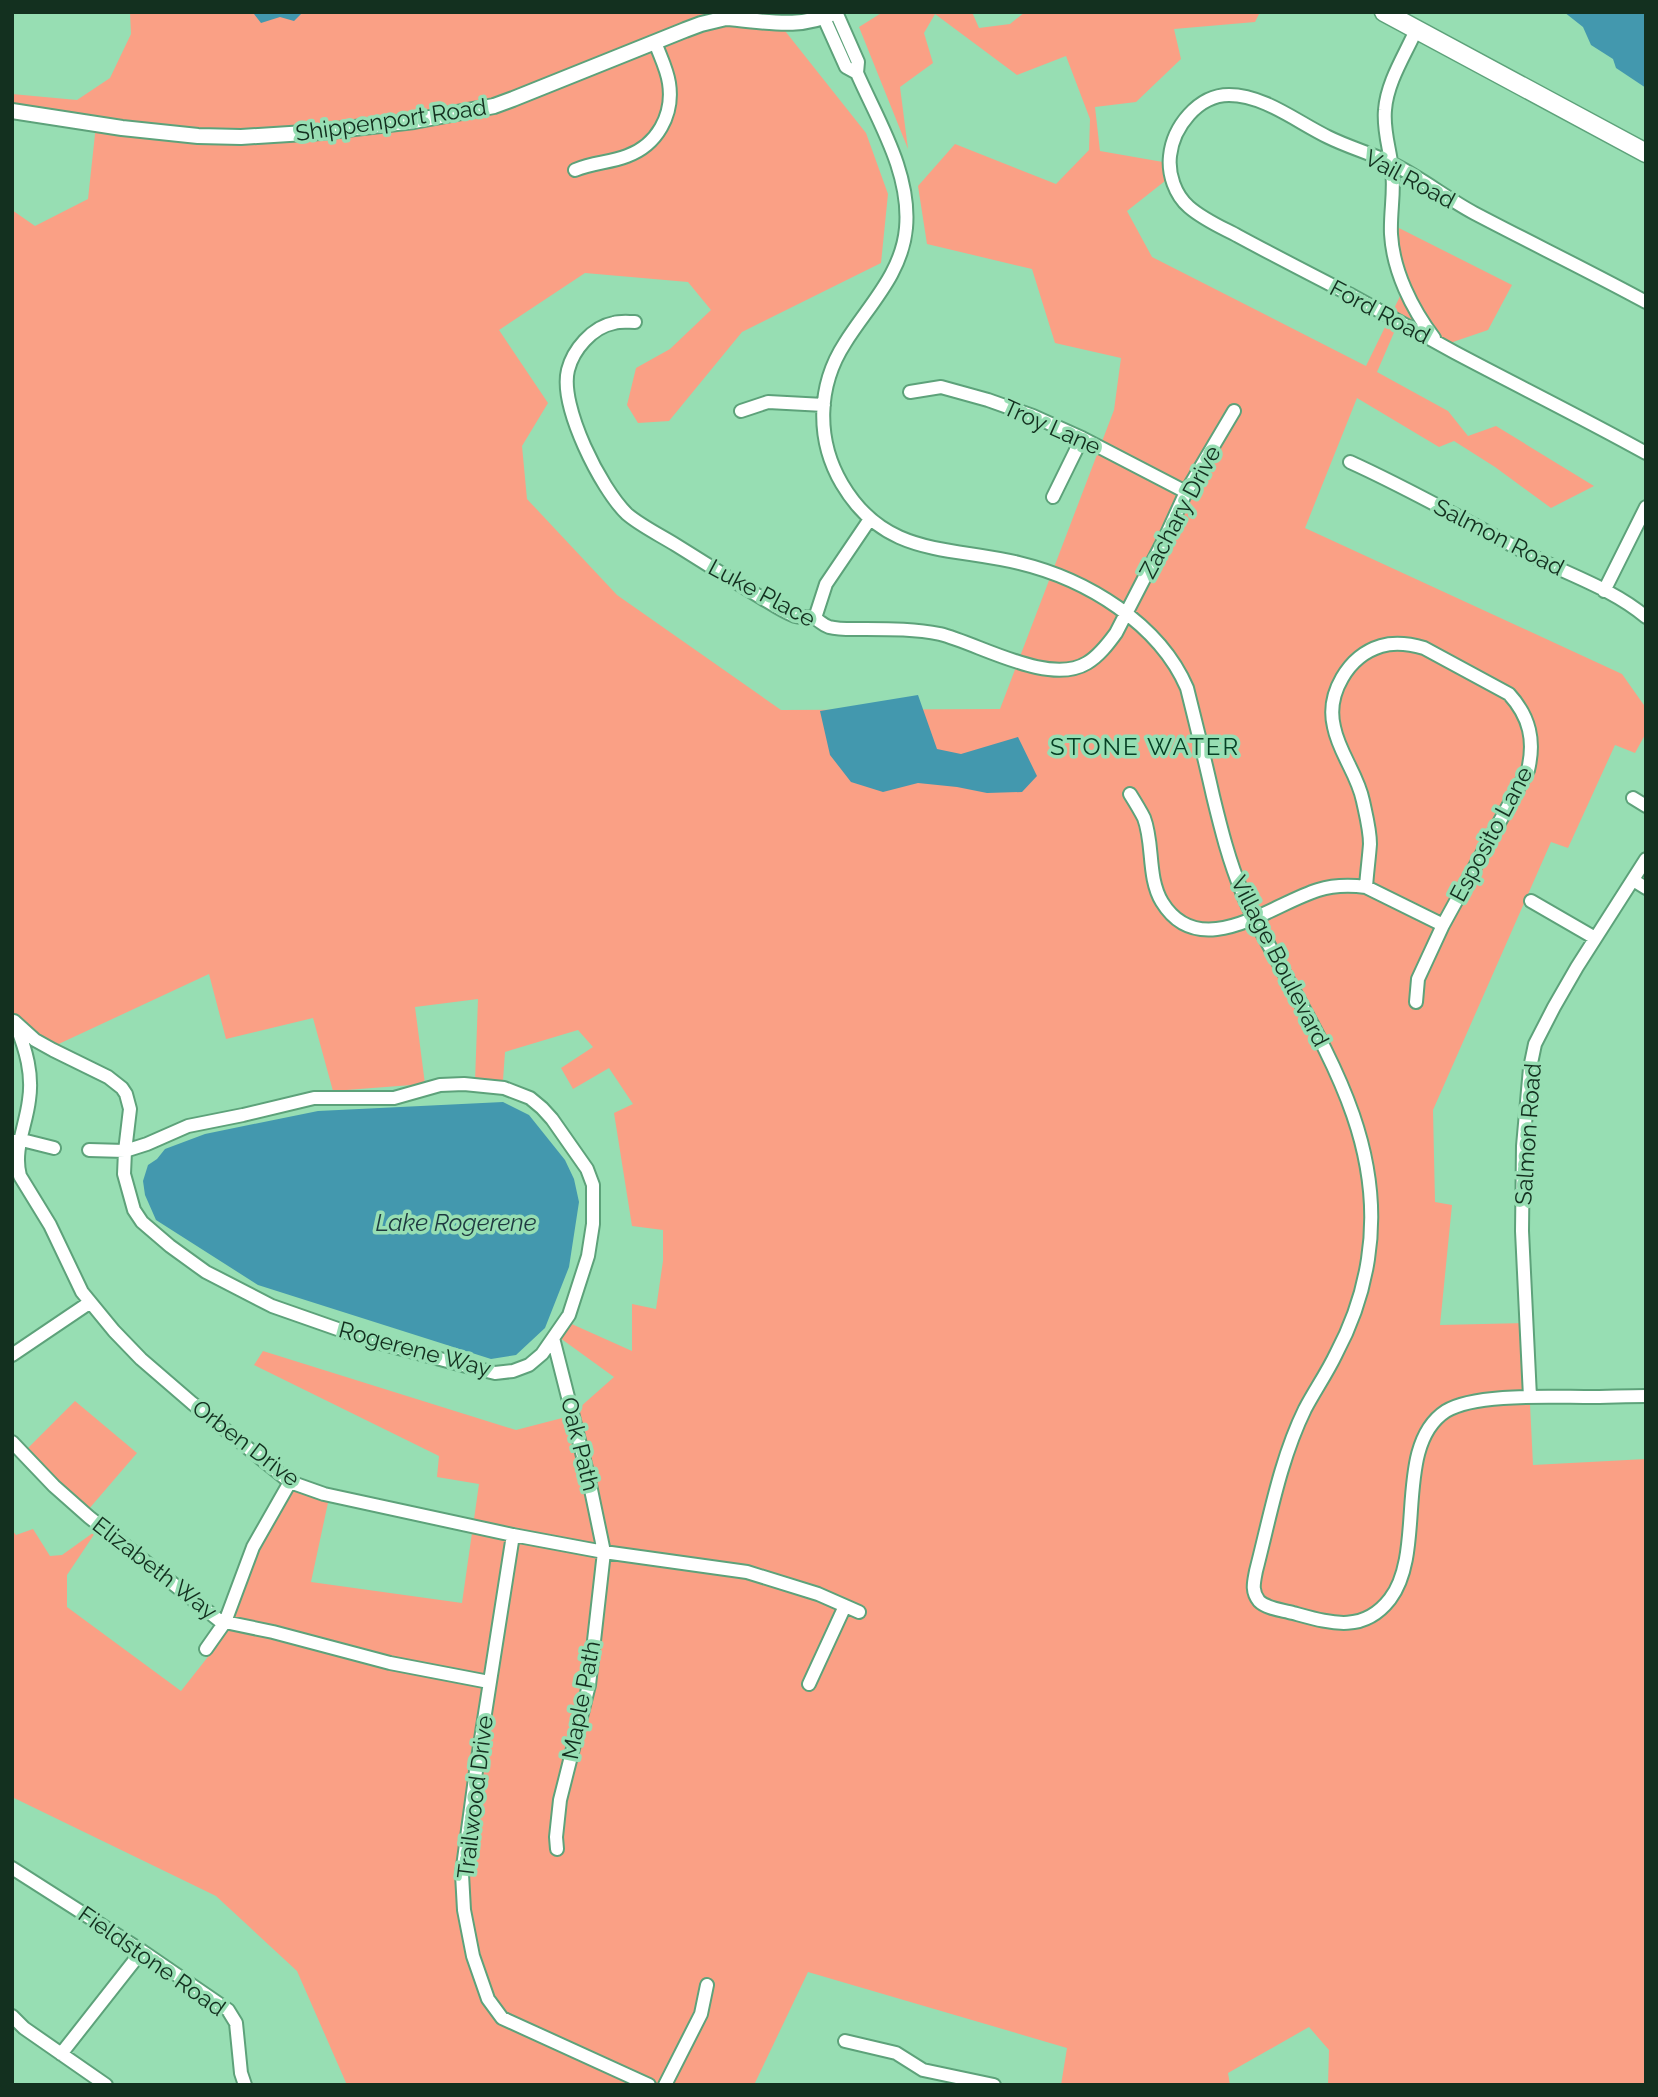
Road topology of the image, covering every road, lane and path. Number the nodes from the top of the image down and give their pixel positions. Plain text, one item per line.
1 (1384, 12) edge
2 (830, 15) edge
3 (1416, 30) junction
4 (654, 42) junction
5 (12, 111) edge
6 (1178, 131) joint
7 (1646, 153) edge
8 (1391, 163) junction
9 (575, 170) dead end
10 (1646, 302) edge
11 (635, 322) dead end
12 (1438, 343) junction
13 (911, 392) dead end
14 (824, 405) junction
15 (741, 411) dead end
16 (1234, 411) dead end
17 (1082, 438) junction
18 (1646, 453) edge
19 (1350, 462) dead end
20 (1186, 492) junction
21 (1054, 497) dead end
22 (1646, 507) edge
23 (870, 519) junction
24 (1604, 591) junction
25 (1125, 612) junction
26 (1646, 617) edge
27 (815, 618) junction
28 (1130, 794) dead end
29 (1633, 798) dead end
30 (1646, 806) edge
31 (1646, 859) edge
32 (1633, 880) junction
33 (1366, 887) junction
34 (1646, 888) edge
35 (1531, 901) dead end
36 (1254, 918) junction
37 (1443, 925) junction
38 (1595, 938) junction
39 (1416, 1002) dead end
40 (13, 1020) edge
41 (16, 1141) edge
42 (54, 1148) dead end
43 (89, 1150) dead end
44 (125, 1151) junction
45 (89, 1303) junction
46 (553, 1338) junction
47 (12, 1355) edge
48 (1646, 1396) edge
49 (1530, 1397) junction
50 (12, 1442) edge
51 (290, 1482) junction
52 (513, 1535) junction
53 (604, 1552) junction
54 (845, 1606) junction
55 (859, 1612) dead end
56 (225, 1622) junction
57 (206, 1650) dead end
58 (489, 1682) junction
59 (808, 1684) dead end
60 (557, 1849) dead end
61 (12, 1868) edge
62 (142, 1951) junction
63 (707, 1984) dead end
64 (12, 2016) edge
65 (845, 2041) dead end
66 (61, 2054) junction
67 (106, 2085) edge
68 (245, 2085) edge
69 (649, 2085) edge
70 (665, 2085) edge
71 (994, 2085) edge

1 - 3 main road
2 - 4 street, Shippenport Road
2 - 14 street, Village Boulevard
3 - 7 main road
3 - 8 street
4 - 5 street, Shippenport Road
4 - 9 street
6 - 8 street, Vail Road
6 - 12 street, Ford Road
8 - 10 street, Vail Road
8 - 12 street
11 - 27 street, Luke Place
12 - 18 street, Ford Road
13 - 17 street, Troy Lane
14 - 15 street
14 - 23 street, Village Boulevard
16 - 20 street, Zachary Drive
17 - 20 street, Troy Lane
17 - 21 street
19 - 24 street, Salmon Road
20 - 25 street, Zachary Drive
22 - 24 street
23 - 25 street, Village Boulevard
23 - 27 street
24 - 26 street, Salmon Road
25 - 27 street, Luke Place
25 - 36 street, Village Boulevard
28 - 36 street
29 - 30 street
31 - 32 street, Salmon Road
32 - 34 street
32 - 38 street, Salmon Road
33 - 36 street
33 - 37 street
33 - 37 street, Esposito Lane
35 - 38 street
36 - 49 street, Village Boulevard
37 - 39 street, Esposito Lane
38 - 49 street, Salmon Road
40 - 41 street, Orben Drive
40 - 44 street, Rogerene Way
41 - 42 street
41 - 45 street, Orben Drive
43 - 44 street
44 - 46 street, Rogerene Way
44 - 46 street, Rogerene Way
45 - 47 street
45 - 51 street, Orben Drive
46 - 53 street, Oak Path
48 - 49 street
50 - 56 street, Elizabeth Way
51 - 52 street, Orben Drive
51 - 56 street
52 - 53 street, Orben Drive
52 - 58 street, Trailwood Drive
53 - 54 street, Orben Drive
53 - 60 street, Maple Path
54 - 55 street, Orben Drive
54 - 59 street
56 - 57 street
56 - 58 street, Elizabeth Way
58 - 69 street, Trailwood Drive
61 - 62 street, Fieldstone Road
62 - 66 street
62 - 68 street, Fieldstone Road
63 - 70 street
64 - 66 street
65 - 71 street
66 - 67 street

